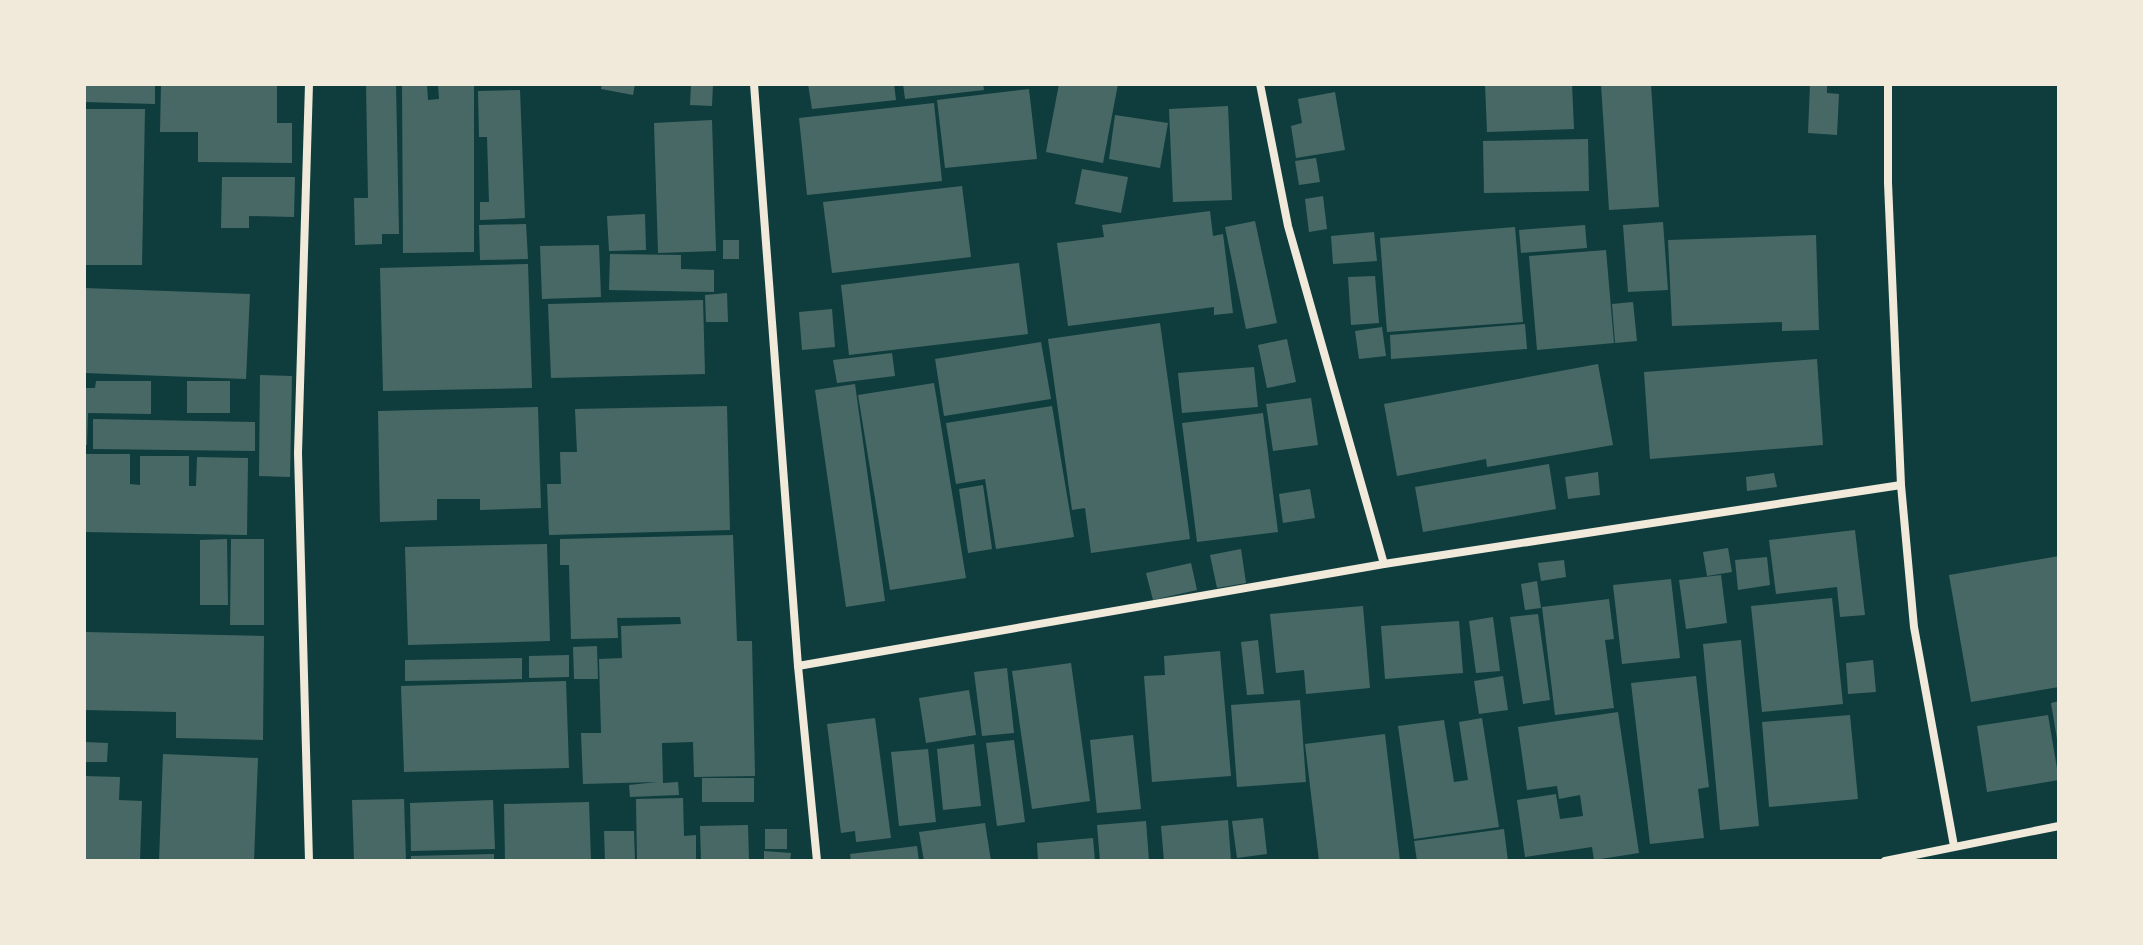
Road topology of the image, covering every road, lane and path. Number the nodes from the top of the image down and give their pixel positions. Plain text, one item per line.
1 (309, 84) edge
2 (754, 84) edge
3 (1260, 84) edge
4 (1888, 84) edge
5 (1901, 485) junction
6 (1384, 564) junction
7 (798, 666) junction
8 (2059, 826) edge
9 (1954, 846) junction
10 (309, 861) edge
11 (817, 861) edge
12 (1885, 861) edge

1 - 10 street
2 - 7 street
3 - 6 street
4 - 5 street
5 - 6 street
5 - 9 street
6 - 7 street
7 - 11 street
8 - 9 street
9 - 12 street

